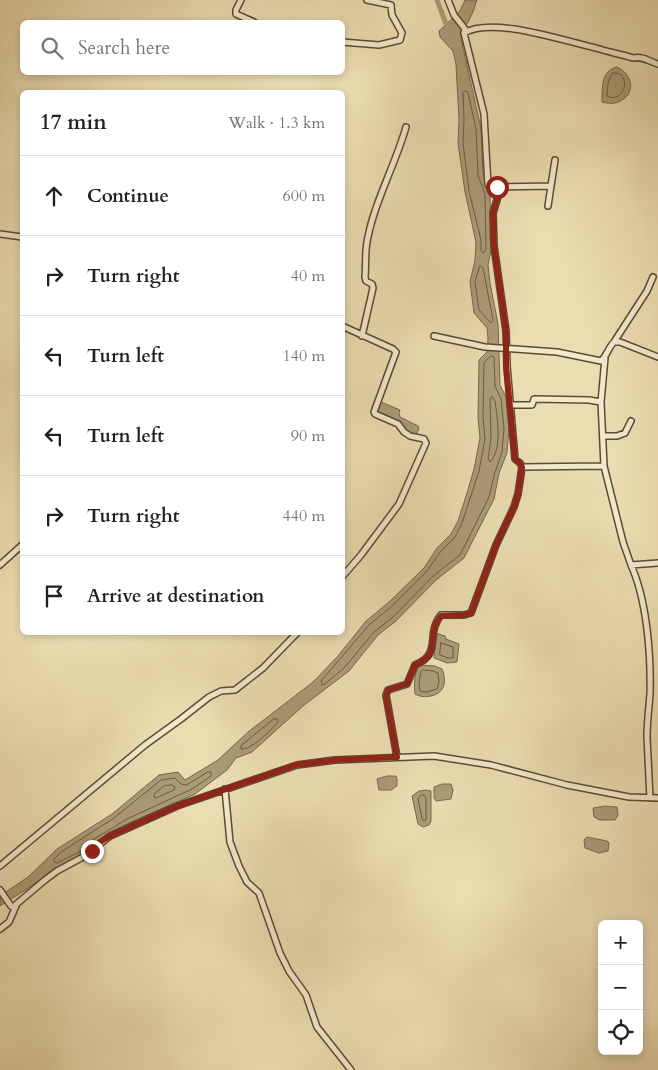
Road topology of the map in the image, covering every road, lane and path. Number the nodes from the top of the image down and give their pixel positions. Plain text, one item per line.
1 (241, 0) edge
2 (367, 0) edge
3 (448, 0) edge
4 (394, 3) edge
5 (250, 20) edge
6 (465, 31) junction
7 (345, 42) edge
8 (658, 64) edge
9 (406, 127) dead end
10 (555, 160) dead end
11 (551, 186) junction
12 (497, 187) junction
13 (548, 206) dead end
14 (0, 234) edge
15 (20, 237) edge
16 (653, 277) dead end
17 (345, 328) edge
18 (362, 336) junction
19 (434, 336) dead end
20 (614, 342) junction
21 (504, 348) junction
22 (605, 358) junction
23 (658, 358) edge
24 (601, 402) junction
25 (510, 404) junction
26 (631, 421) dead end
27 (603, 436) junction
28 (604, 466) junction
29 (522, 467) junction
30 (20, 546) edge
31 (658, 564) edge
32 (0, 565) edge
33 (631, 565) junction
34 (345, 574) edge
35 (295, 635) edge
36 (397, 757) junction
37 (225, 789) junction
38 (650, 798) junction
39 (658, 798) edge
40 (0, 866) edge
41 (0, 891) edge
42 (14, 906) junction
43 (0, 930) edge
44 (351, 1070) edge

1 - 5 street
2 - 4 street
3 - 6 street
4 - 7 street
6 - 8 street
6 - 12 street
9 - 18 street
10 - 11 street
11 - 12 street
11 - 13 street
12 - 21 street
14 - 15 street
16 - 20 street
17 - 18 street
18 - 34 street
19 - 21 street
20 - 22 street
20 - 23 street
21 - 22 street
21 - 25 street
22 - 24 street
24 - 25 street
24 - 27 street
25 - 29 street
26 - 27 street
27 - 28 street
28 - 29 street
28 - 33 street
29 - 36 street
30 - 32 street
31 - 33 street
33 - 38 street
35 - 40 street
36 - 37 street
36 - 38 street
37 - 42 street
37 - 44 street
38 - 39 street
41 - 42 street
42 - 43 street

